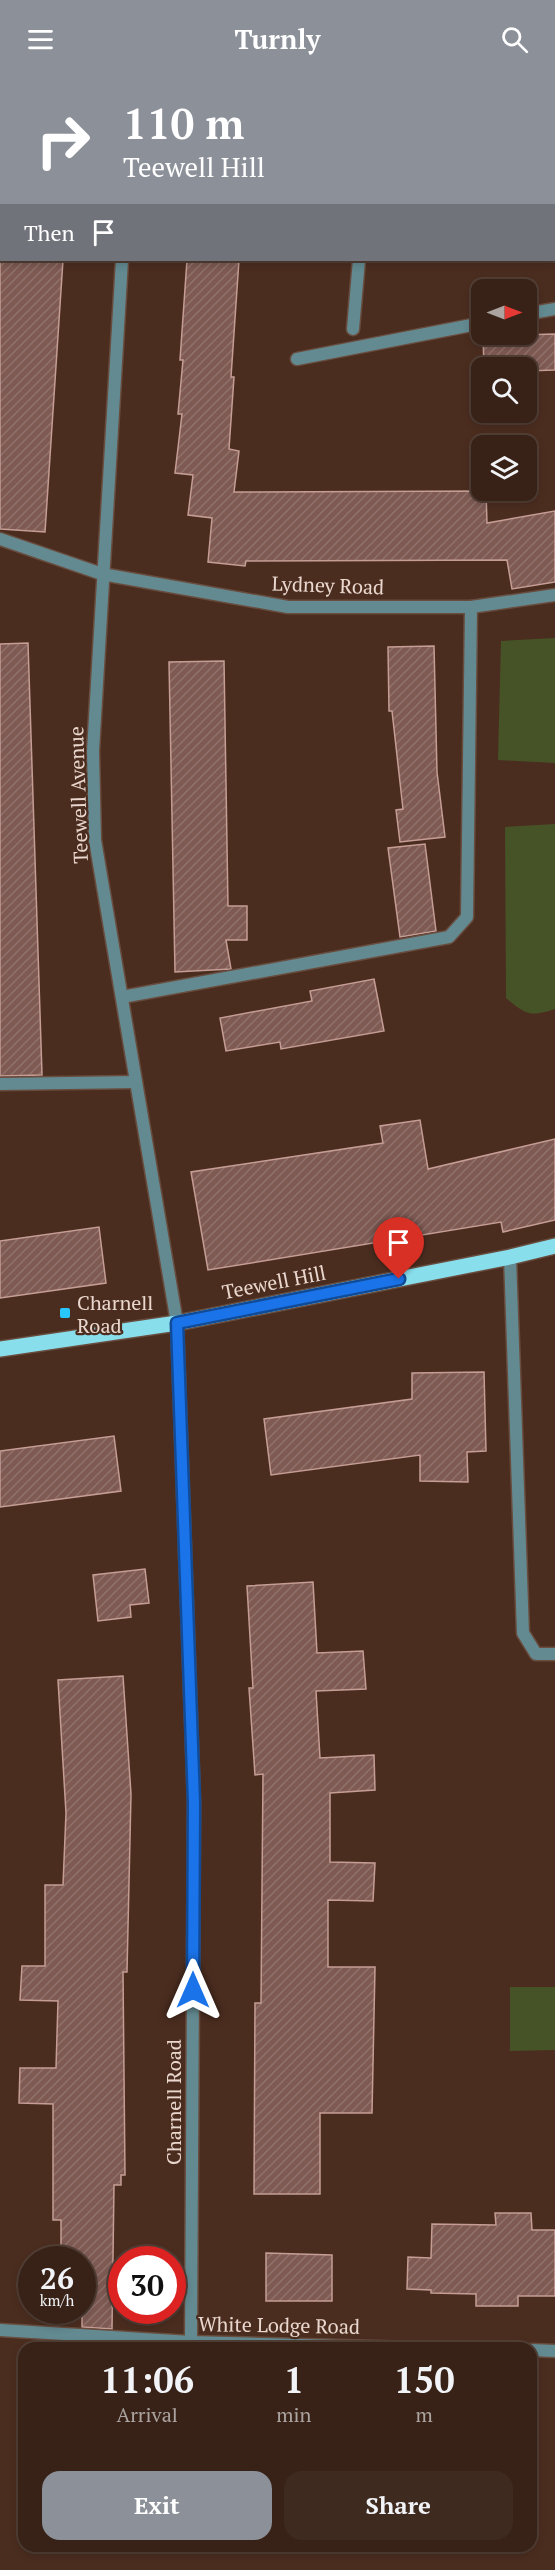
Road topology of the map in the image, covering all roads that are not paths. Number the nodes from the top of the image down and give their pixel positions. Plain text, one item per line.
1 (122, 261) edge
2 (358, 261) edge
3 (555, 309) edge
4 (537, 313) edge
5 (471, 325) edge
6 (353, 329) dead end
7 (297, 359) dead end
8 (0, 539) edge
9 (102, 574) junction
10 (555, 595) edge
11 (471, 607) junction
12 (122, 997) junction
13 (136, 1082) junction
14 (0, 1084) edge
15 (555, 1246) edge
16 (510, 1257) junction
17 (177, 1323) junction
18 (0, 1349) edge
19 (555, 1654) edge
20 (0, 2330) edge
21 (191, 2342) joint
22 (537, 2350) edge
23 (555, 2351) edge

1 - 9 street, Teewell Avenue
2 - 6 street
3 - 4 street
5 - 7 street
8 - 9 street, Lydney Road
9 - 11 street, Lydney Road
9 - 12 street, Teewell Avenue
10 - 11 street, Lydney Road
11 - 12 street
12 - 13 street, Teewell Avenue
13 - 14 street
13 - 17 street, Teewell Avenue
15 - 16 main road, Teewell Hill
16 - 17 main road, Teewell Hill
16 - 19 street
17 - 18 main road, Teewell Hill
17 - 21 street, Charnell Road
20 - 21 street, White Lodge Road
22 - 23 street

